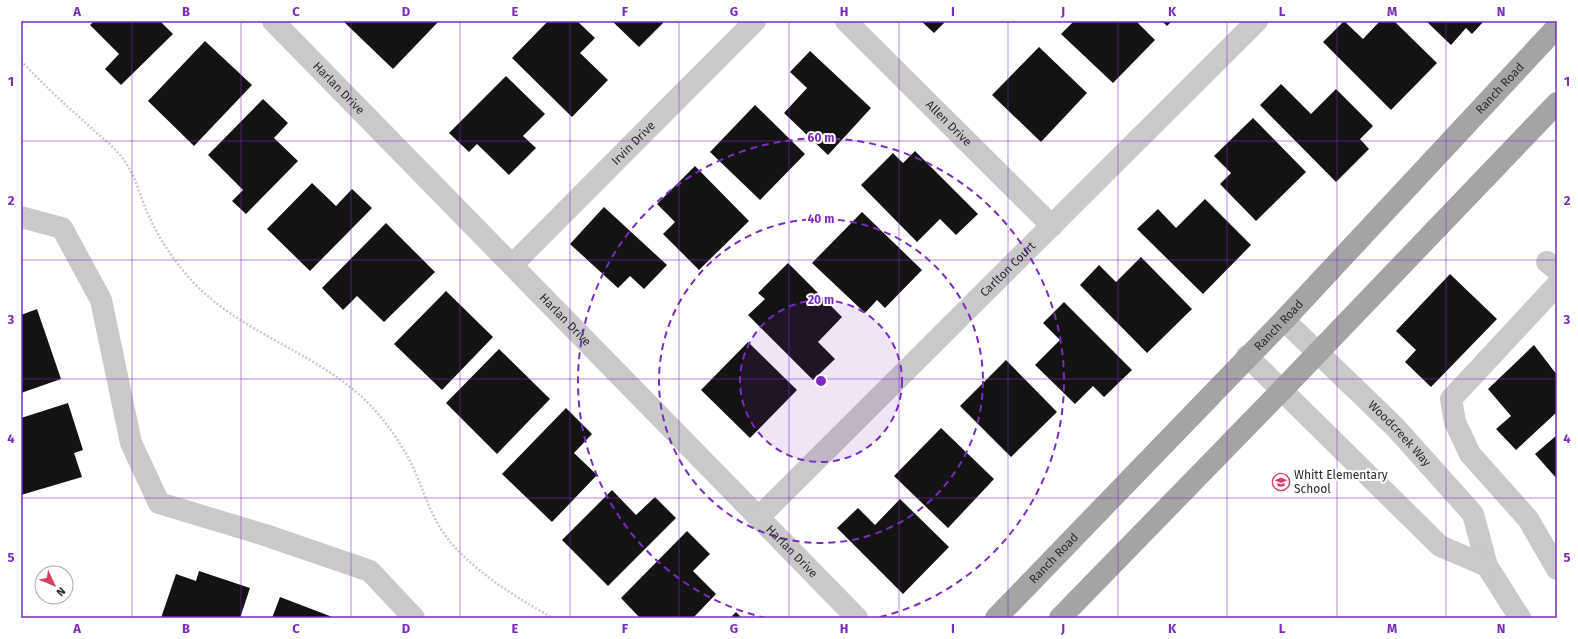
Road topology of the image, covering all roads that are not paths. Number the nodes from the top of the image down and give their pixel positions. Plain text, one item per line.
1 (273, 21) edge
2 (755, 21) edge
3 (846, 21) edge
4 (1257, 21) edge
5 (1557, 27) edge
6 (1557, 103) edge
7 (21, 217) edge
8 (1052, 226) junction
9 (512, 265) junction
10 (1557, 285) edge
11 (1284, 320) junction
12 (1317, 353) junction
13 (1248, 356) junction
14 (1282, 390) junction
15 (759, 517) junction
16 (1487, 566) junction
17 (1557, 569) edge
18 (414, 618) edge
19 (858, 618) edge
20 (996, 618) edge
21 (1060, 618) edge
22 (1520, 618) edge

1 - 9 street, Harlan Drive
2 - 9 street, Irvin Drive
3 - 8 street, Allen Drive
4 - 8 street, Carlton Court
5 - 11 main road, Ranch Road
6 - 12 main road
7 - 18 street
8 - 15 street, Carlton Court
9 - 15 street, Harlan Drive
10 - 17 street
11 - 12 street, Woodcreek Way
11 - 13 main road, Ranch Road
12 - 14 main road
12 - 16 street, Woodcreek Way
13 - 14 street
13 - 20 main road, Ranch Road
14 - 16 street
14 - 21 main road
15 - 19 street, Harlan Drive
16 - 22 street, Woodcreek Way

